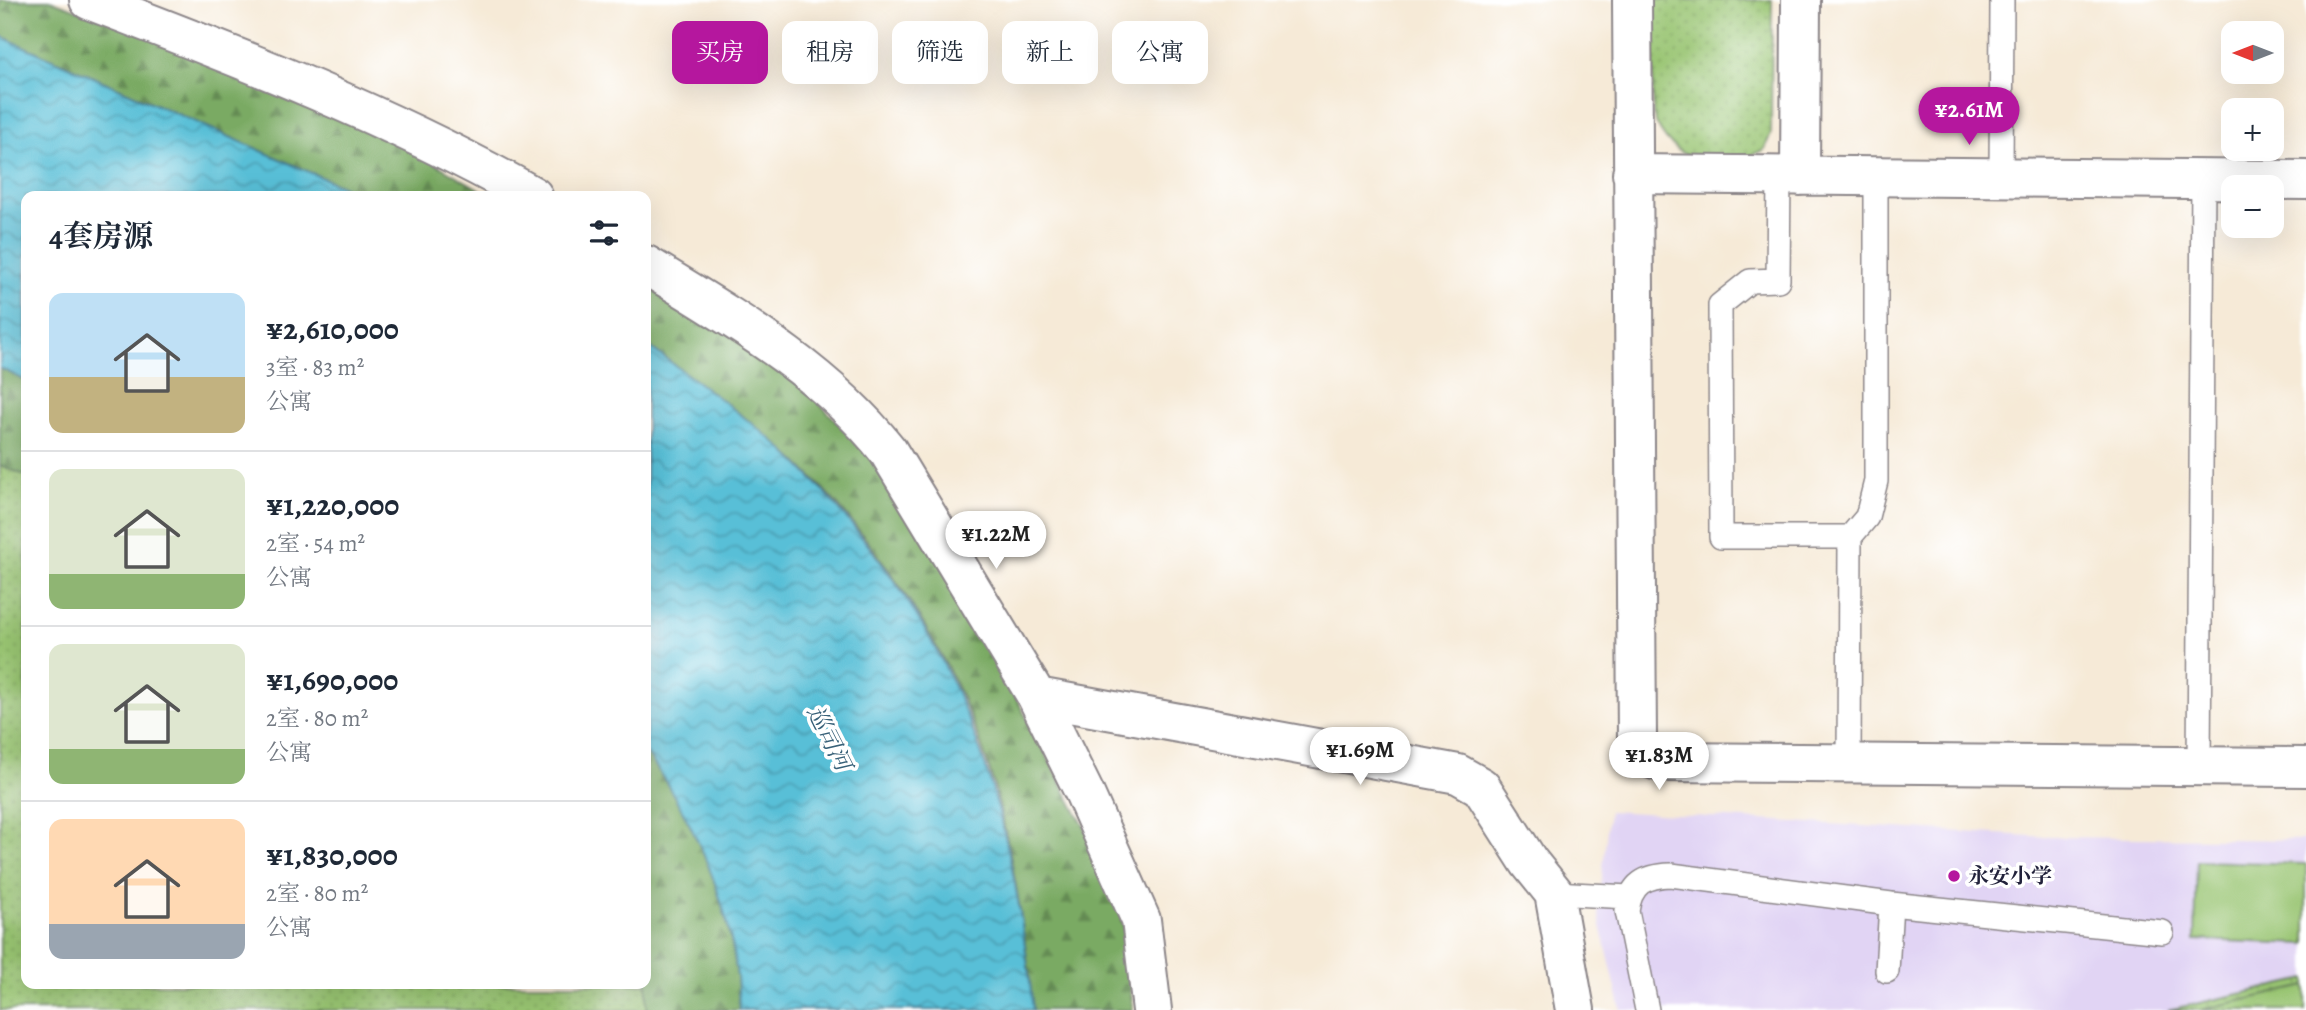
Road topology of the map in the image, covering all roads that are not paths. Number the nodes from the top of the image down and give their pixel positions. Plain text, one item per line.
1 (89, 0) edge
2 (1632, 0) edge
3 (1801, 0) edge
4 (2002, 0) edge
5 (1632, 174) junction
6 (1789, 175) junction
7 (1875, 176) junction
8 (2001, 177) junction
9 (2203, 179) junction
10 (2306, 180) edge
11 (523, 191) edge
12 (651, 268) edge
13 (1850, 537) junction
14 (1037, 697) junction
15 (1849, 764) junction
16 (2199, 767) junction
17 (2306, 767) edge
18 (1554, 892) junction
19 (1629, 897) junction
20 (1891, 904) junction
21 (2162, 932) dead end
22 (1887, 971) dead end
23 (1153, 1010) edge
24 (1575, 1010) edge
25 (1647, 1010) edge

1 - 11 street
2 - 5 street
3 - 6 street
4 - 8 lane
5 - 6 street
5 - 15 street
6 - 7 street
6 - 13 lane
7 - 8 street
7 - 13 lane
8 - 9 street
9 - 10 street
9 - 16 lane
12 - 14 street
13 - 15 lane
14 - 18 street
14 - 23 street
15 - 16 street
16 - 17 street
18 - 19 lane
18 - 24 street
19 - 20 lane
19 - 25 lane
20 - 21 lane
20 - 22 lane

